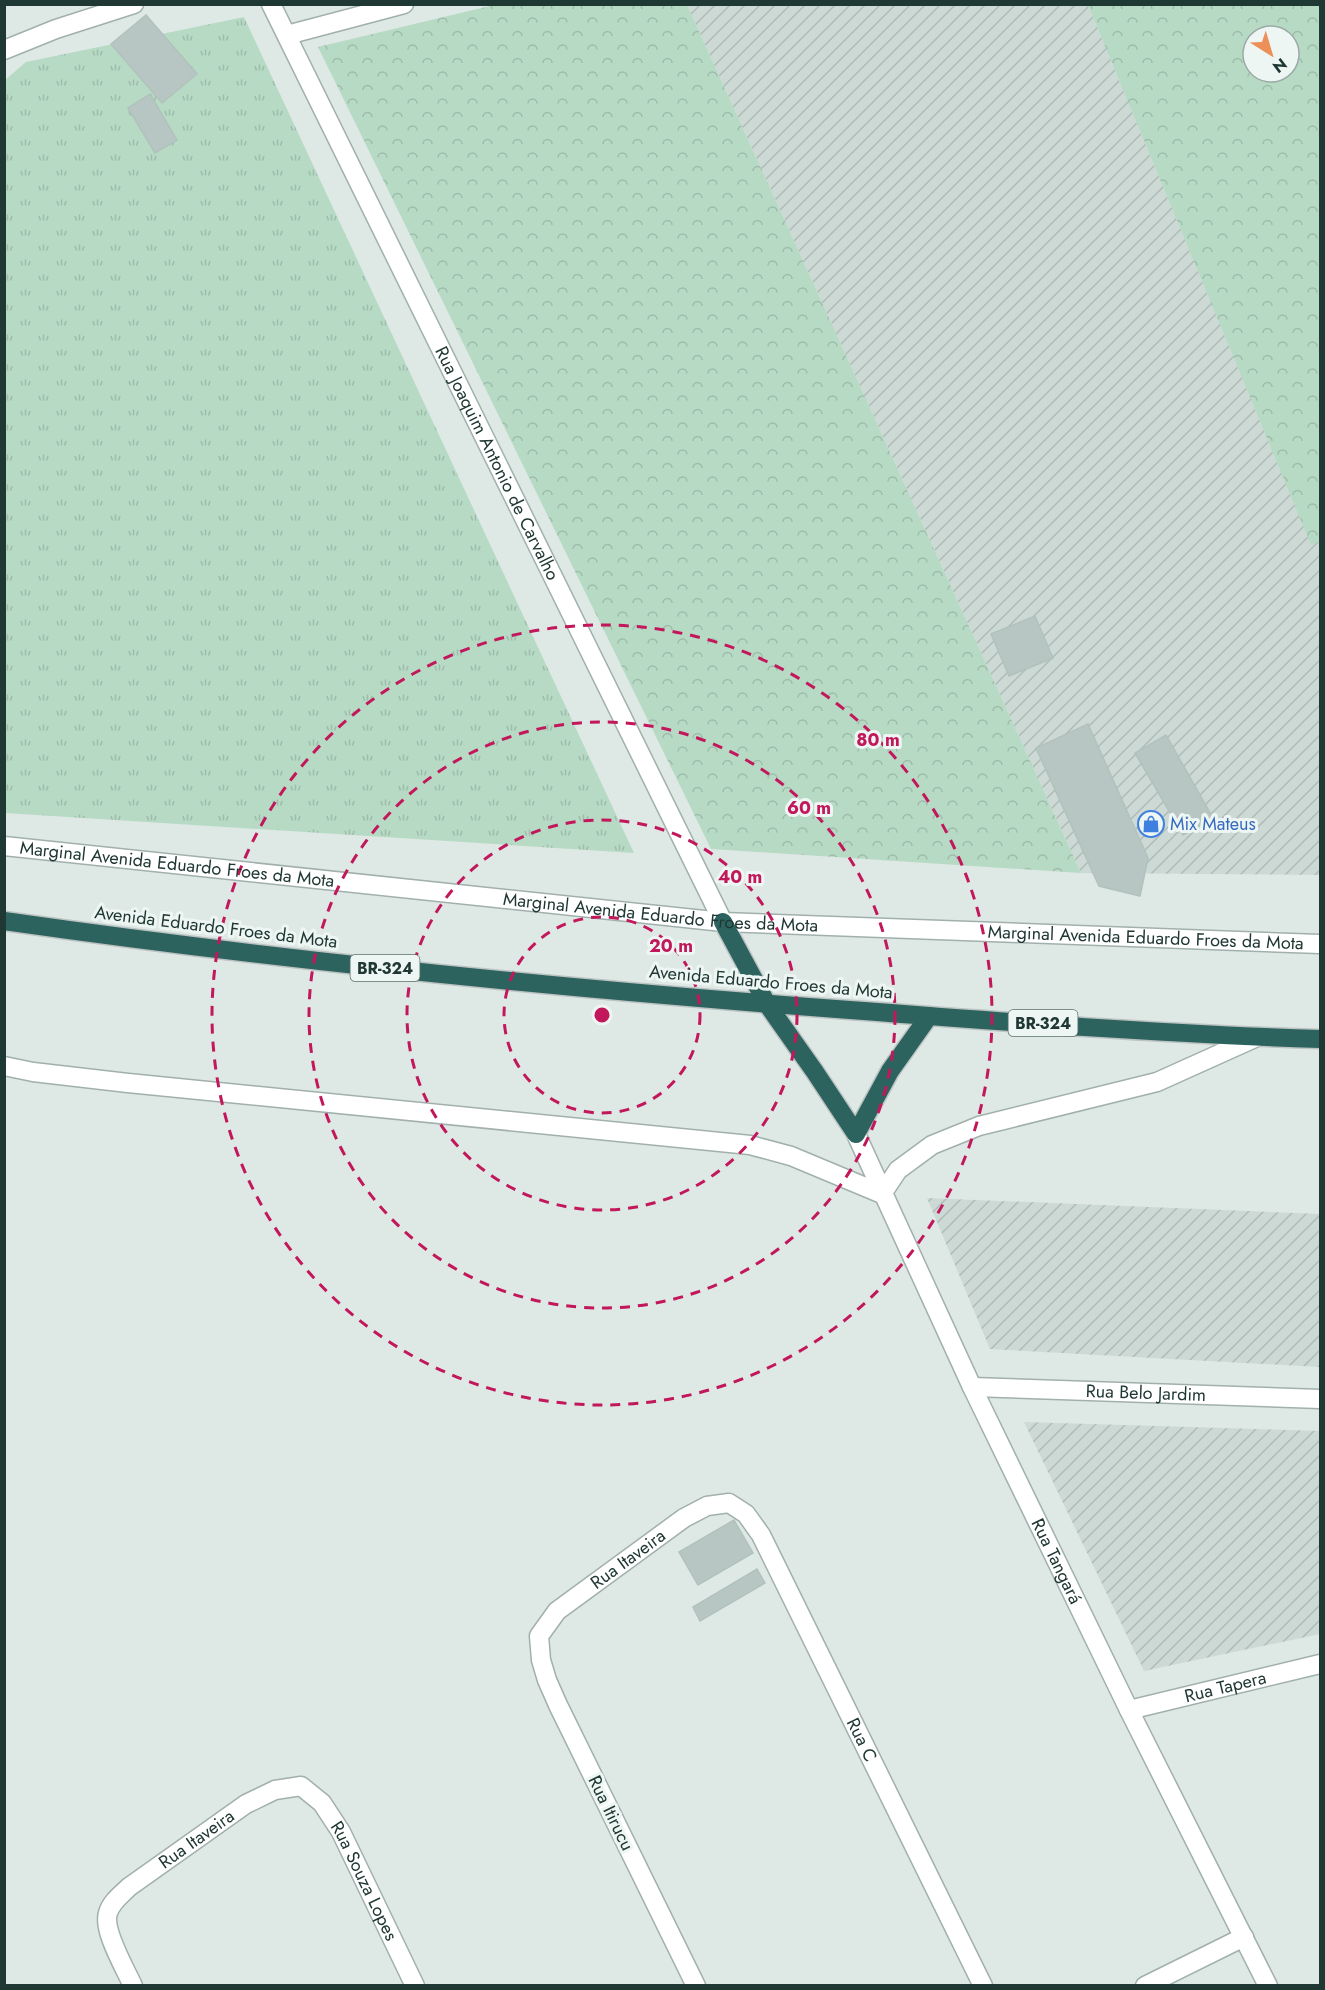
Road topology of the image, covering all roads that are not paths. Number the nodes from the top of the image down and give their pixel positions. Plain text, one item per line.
1 (134, 4) edge
2 (271, 4) edge
3 (404, 4) edge
4 (287, 35) junction
5 (6, 43) edge
6 (4, 846) edge
7 (4, 921) edge
8 (723, 921) junction
9 (1320, 944) edge
10 (767, 1004) junction
11 (929, 1016) junction
12 (1257, 1037) junction
13 (1320, 1039) edge
14 (4, 1066) edge
15 (855, 1134) junction
16 (882, 1194) junction
17 (972, 1387) junction
18 (1320, 1399) edge
19 (729, 1503) joint
20 (539, 1636) joint
21 (1320, 1664) edge
22 (1129, 1710) junction
23 (301, 1786) joint
24 (1244, 1937) junction
25 (133, 1986) edge
26 (415, 1986) edge
27 (696, 1986) edge
28 (983, 1986) edge
29 (1146, 1986) edge
30 (1268, 1986) edge

1 - 5 street
2 - 4 street, Rua Joaquim Antonio de Carvalho
3 - 4 street
4 - 8 street, Rua Joaquim Antonio de Carvalho
6 - 8 street, Marginal Avenida Eduardo Froes da Mota
7 - 10 highway, Avenida Eduardo Froes da Mota / BR-324
8 - 9 street, Marginal Avenida Eduardo Froes da Mota
8 - 10 highway
10 - 11 highway, Avenida Eduardo Froes da Mota / BR-324
10 - 15 highway
11 - 12 highway, Avenida Eduardo Froes da Mota / BR-324
11 - 15 highway
12 - 13 highway, Avenida Eduardo Froes da Mota / BR-324
12 - 16 street
14 - 16 street
15 - 16 street, Rua Tangará
16 - 17 street, Rua Tangará
17 - 18 street, Rua Belo Jardim
17 - 22 street, Rua Tangará
19 - 20 street, Rua Itaveira
19 - 28 street, Rua C
20 - 27 street, Rua Itirucu
21 - 22 street, Rua Tapera
22 - 24 street, Rua Tangará
23 - 25 street, Rua Itaveira
23 - 26 street, Rua Souza Lopes
24 - 29 street
24 - 30 street, Rua Tangará

